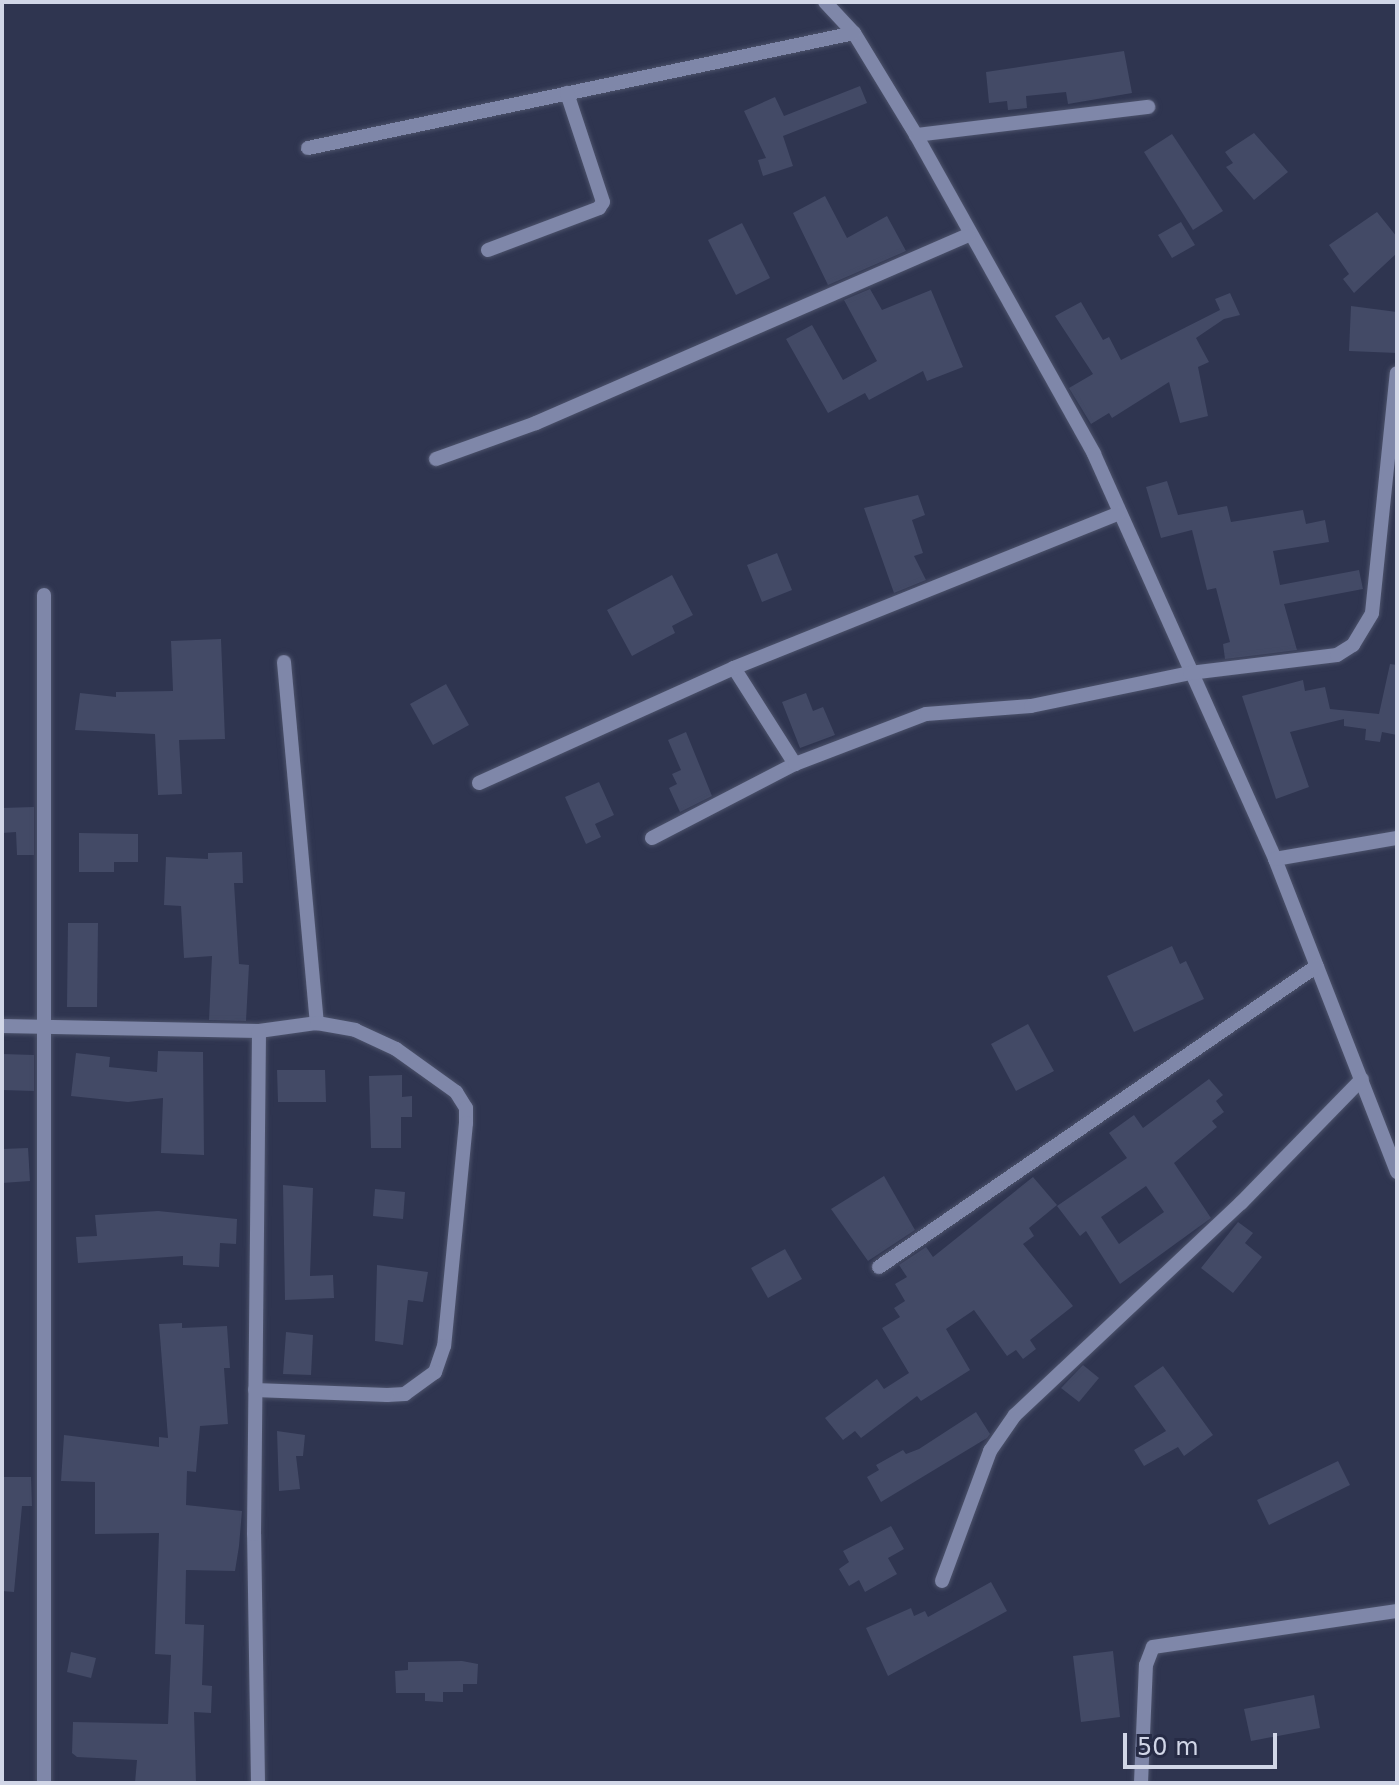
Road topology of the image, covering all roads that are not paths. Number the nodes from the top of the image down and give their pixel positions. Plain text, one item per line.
1 (825, 2) edge
2 (854, 33) junction
3 (567, 93) junction
4 (1148, 107) dead end
5 (916, 135) junction
6 (308, 148) dead end
7 (969, 235) junction
8 (488, 250) dead end
9 (1397, 373) edge
10 (436, 459) dead end
11 (1118, 514) junction
12 (44, 595) dead end
13 (284, 662) dead end
14 (734, 668) junction
15 (1190, 673) junction
16 (795, 764) junction
17 (479, 783) dead end
18 (652, 838) dead end
19 (1397, 838) edge
20 (1275, 859) junction
21 (1317, 966) junction
22 (317, 1023) junction
23 (2, 1026) edge
24 (46, 1026) junction
25 (259, 1031) junction
26 (1362, 1079) junction
27 (1397, 1172) edge
28 (879, 1267) dead end
29 (255, 1390) junction
30 (942, 1581) dead end
31 (1397, 1611) edge
32 (44, 1783) edge
33 (258, 1783) edge
34 (1141, 1783) edge

1 - 2 street
2 - 3 street
2 - 5 street
3 - 6 street
3 - 8 street
4 - 5 street
5 - 7 street
7 - 10 street
7 - 11 street
9 - 15 street
11 - 14 street
11 - 15 street
12 - 24 street
13 - 22 street
14 - 16 street
14 - 17 street
15 - 16 street
15 - 20 street
16 - 18 street
19 - 20 street
20 - 21 street
21 - 26 street
21 - 28 street
22 - 25 street
22 - 29 street
23 - 24 street
24 - 25 street
24 - 32 street
25 - 29 street
26 - 27 street
26 - 30 street
29 - 33 street
31 - 34 street

